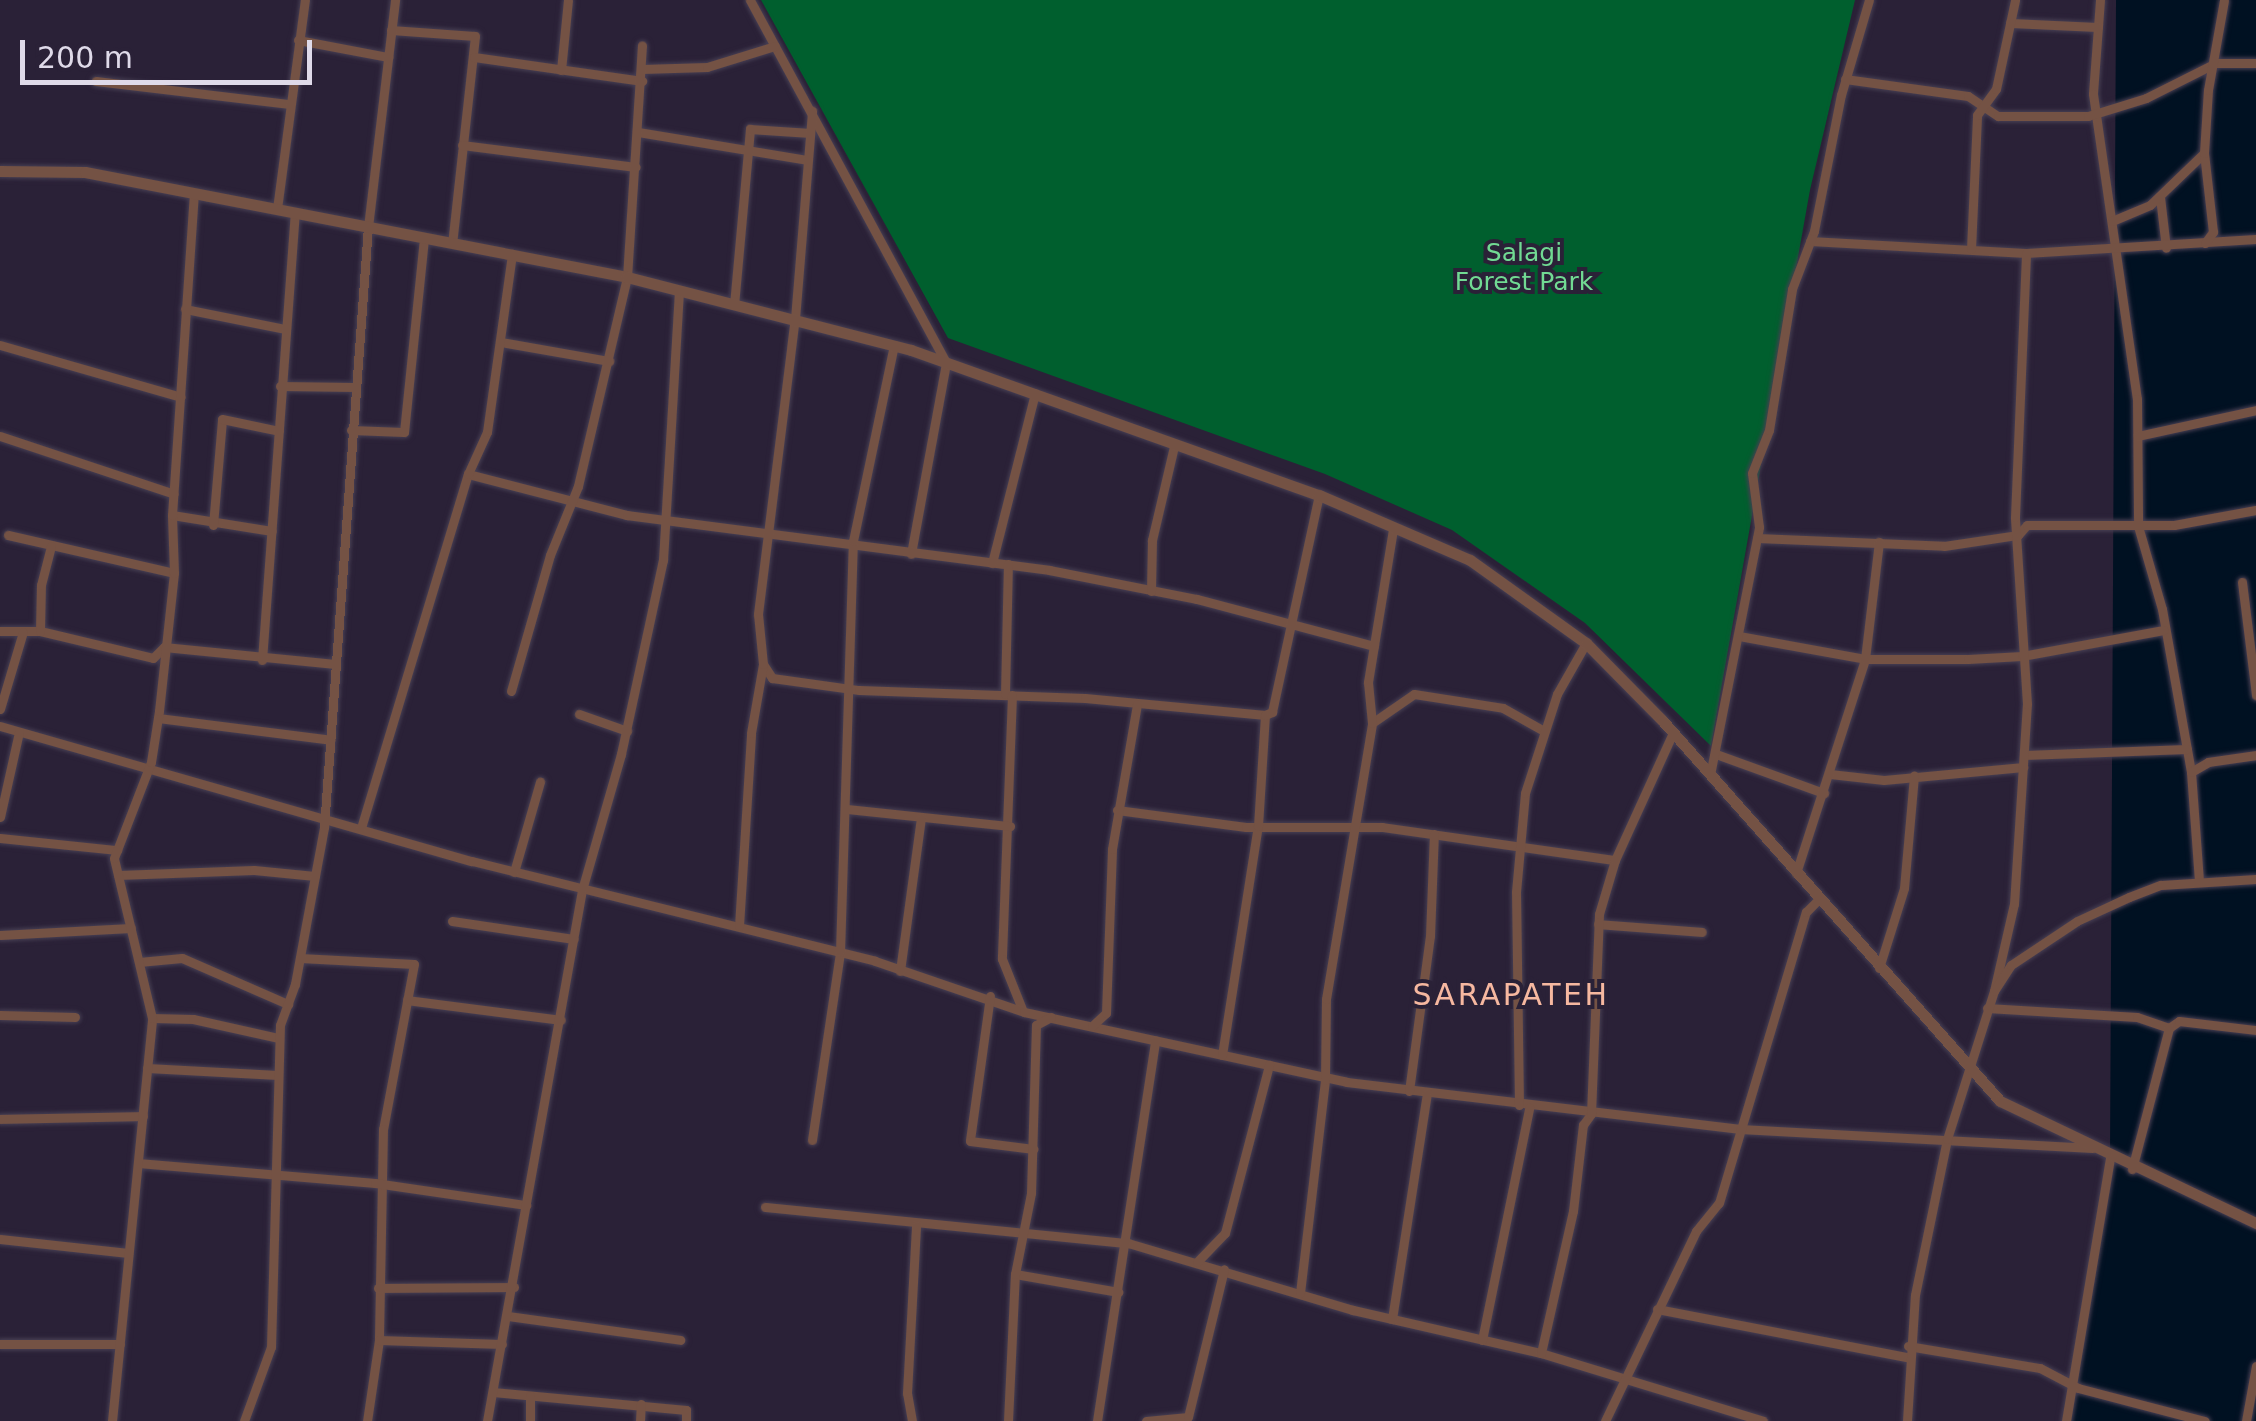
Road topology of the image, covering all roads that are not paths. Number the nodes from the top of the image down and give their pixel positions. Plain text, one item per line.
1 (305, 0) edge
2 (395, 0) edge
3 (568, 0) edge
4 (750, 0) edge
5 (1869, 0) edge
6 (2015, 0) edge
7 (2100, 0) edge
8 (2224, 0) edge
9 (2010, 23) junction
10 (2098, 27) junction
11 (392, 30) junction
12 (298, 40) junction
13 (642, 45) dead end
14 (776, 46) junction
15 (388, 57) junction
16 (474, 57) junction
17 (2256, 63) edge
18 (642, 69) junction
19 (561, 70) junction
20 (2210, 71) junction
21 (1846, 79) junction
22 (96, 81) dead end
23 (642, 81) junction
24 (290, 104) junction
25 (1986, 104) junction
26 (812, 111) junction
27 (2095, 112) junction
28 (638, 132) junction
29 (810, 133) junction
30 (462, 145) junction
31 (746, 152) junction
32 (2204, 152) junction
33 (807, 160) junction
34 (636, 167) junction
35 (0, 171) edge
36 (194, 193) junction
37 (2160, 197) junction
38 (277, 209) junction
39 (295, 212) junction
40 (2112, 222) junction
41 (368, 226) junction
42 (424, 238) junction
43 (2256, 239) edge
44 (1810, 241) junction
45 (452, 243) junction
46 (2205, 243) junction
47 (2166, 248) junction
48 (1970, 249) junction
49 (2112, 252) junction
50 (2026, 253) junction
51 (512, 254) junction
52 (627, 276) junction
53 (679, 290) junction
54 (734, 305) junction
55 (186, 309) junction
56 (796, 319) junction
57 (285, 329) junction
58 (501, 342) junction
59 (0, 345) edge
60 (894, 345) junction
61 (609, 361) junction
62 (946, 363) junction
63 (280, 386) junction
64 (354, 388) junction
65 (1035, 394) junction
66 (181, 397) junction
67 (2256, 410) edge
68 (351, 430) junction
69 (279, 431) junction
70 (0, 436) edge
71 (2138, 436) junction
72 (1174, 446) junction
73 (468, 474) junction
74 (174, 494) junction
75 (1319, 495) junction
76 (570, 504) junction
77 (2256, 510) edge
78 (172, 516) junction
79 (666, 518) junction
80 (213, 524) junction
81 (2138, 526) junction
82 (767, 529) junction
83 (1394, 529) junction
84 (272, 531) junction
85 (8, 535) dead end
86 (2018, 535) junction
87 (1758, 538) junction
88 (854, 541) junction
89 (1879, 542) junction
90 (50, 546) junction
91 (911, 554) junction
92 (992, 563) junction
93 (1008, 564) junction
94 (174, 572) junction
95 (2242, 582) dead end
96 (1151, 591) junction
97 (1294, 622) junction
98 (2164, 630) junction
99 (0, 631) edge
100 (23, 632) junction
101 (40, 632) junction
102 (2252, 635) edge
103 (1740, 636) junction
104 (1586, 643) junction
105 (1374, 646) junction
106 (164, 647) junction
107 (2022, 656) junction
108 (1865, 659) junction
109 (262, 660) junction
110 (335, 664) junction
111 (763, 664) junction
112 (848, 688) junction
113 (511, 690) dead end
114 (1009, 694) junction
115 (2256, 694) edge
116 (1137, 704) junction
117 (0, 709) edge
118 (579, 714) dead end
119 (1266, 715) junction
120 (158, 718) junction
121 (1372, 723) junction
122 (0, 726) edge
123 (1544, 730) junction
124 (626, 731) junction
125 (19, 732) junction
126 (1672, 735) junction
127 (331, 740) junction
128 (2187, 748) junction
129 (1716, 754) junction
130 (2256, 756) edge
131 (2023, 761) junction
132 (148, 768) junction
133 (2191, 772) junction
134 (1830, 774) junction
135 (1710, 775) junction
136 (1914, 775) junction
137 (540, 782) dead end
138 (1824, 792) junction
139 (847, 809) junction
140 (1117, 810) junction
141 (0, 817) edge
142 (324, 818) junction
143 (921, 818) junction
144 (1010, 826) junction
145 (1258, 826) junction
146 (362, 828) junction
147 (1353, 828) junction
148 (1434, 834) junction
149 (0, 838) edge
150 (1518, 844) junction
151 (117, 850) junction
152 (1615, 860) junction
153 (514, 872) junction
154 (118, 875) junction
155 (315, 876) junction
156 (1796, 878) junction
157 (2256, 879) edge
158 (2199, 882) junction
159 (582, 890) junction
160 (1817, 901) junction
161 (452, 921) dead end
162 (1598, 924) junction
163 (739, 926) junction
164 (131, 928) junction
165 (1702, 932) dead end
166 (0, 935) edge
167 (574, 938) junction
168 (840, 952) junction
169 (300, 958) junction
170 (139, 962) junction
171 (1878, 968) junction
172 (900, 971) junction
173 (1994, 991) junction
174 (990, 996) junction
175 (408, 1000) junction
176 (288, 1004) junction
177 (1987, 1008) junction
178 (1024, 1012) junction
179 (0, 1016) edge
180 (75, 1017) dead end
181 (1051, 1017) junction
182 (152, 1018) junction
183 (560, 1020) junction
184 (1092, 1026) junction
185 (2170, 1028) junction
186 (2256, 1030) edge
187 (279, 1038) junction
188 (1154, 1040) junction
189 (1222, 1055) junction
190 (1269, 1065) junction
191 (1967, 1065) junction
192 (147, 1068) junction
193 (1322, 1074) junction
194 (278, 1075) junction
195 (1409, 1091) junction
196 (1428, 1094) junction
197 (1524, 1107) junction
198 (1591, 1114) junction
199 (142, 1116) junction
200 (0, 1119) edge
201 (1740, 1130) junction
202 (812, 1140) dead end
203 (1947, 1140) junction
204 (2092, 1148) junction
205 (1033, 1149) junction
206 (2110, 1158) junction
207 (138, 1163) junction
208 (2132, 1169) junction
209 (278, 1175) junction
210 (378, 1184) junction
211 (526, 1205) junction
212 (765, 1207) dead end
213 (2256, 1224) edge
214 (916, 1225) junction
215 (1020, 1231) junction
216 (0, 1239) edge
217 (1128, 1242) junction
218 (128, 1253) junction
219 (1197, 1262) junction
220 (1224, 1269) junction
221 (1016, 1274) junction
222 (514, 1287) junction
223 (378, 1288) junction
224 (1118, 1292) junction
225 (1300, 1293) junction
226 (1657, 1309) junction
227 (508, 1316) junction
228 (1392, 1319) junction
229 (379, 1340) junction
230 (680, 1340) dead end
231 (1482, 1340) junction
232 (0, 1344) edge
233 (120, 1344) junction
234 (502, 1344) junction
235 (1908, 1352) junction
236 (1540, 1353) junction
237 (2256, 1366) edge
238 (1626, 1382) junction
239 (2069, 1382) junction
240 (492, 1392) junction
241 (530, 1396) junction
242 (641, 1404) junction
243 (1737, 1419) edge
244 (112, 1421) edge
245 (244, 1421) edge
246 (367, 1421) edge
247 (487, 1421) edge
248 (530, 1421) edge
249 (640, 1421) edge
250 (686, 1421) edge
251 (912, 1421) edge
252 (1008, 1421) edge
253 (1097, 1421) edge
254 (1146, 1421) edge
255 (1604, 1421) edge
256 (1763, 1421) edge
257 (1907, 1421) edge
258 (2066, 1421) edge
259 (2205, 1421) edge
260 (2246, 1421) edge

1 - 12 street
2 - 11 street
3 - 19 street
4 - 14 street
5 - 21 street
6 - 9 street
7 - 10 street
8 - 20 street
9 - 10 street
9 - 25 street
10 - 27 street
11 - 15 street
11 - 16 street
12 - 15 street
12 - 24 street
13 - 18 street
14 - 18 street
14 - 26 street
15 - 41 street
16 - 19 street
16 - 30 street
17 - 20 street
18 - 23 street
19 - 23 street
20 - 27 street
20 - 32 street
21 - 25 street
21 - 44 street
22 - 24 street
23 - 28 street
24 - 38 street
25 - 27 street
25 - 48 street
26 - 29 street
26 - 62 street
27 - 40 street
28 - 31 street
28 - 34 street
29 - 31 street
29 - 33 street
30 - 34 street
30 - 45 street
31 - 33 street
31 - 54 street
32 - 37 street
32 - 46 street
33 - 56 street
34 - 52 street
35 - 36 street
36 - 38 street
36 - 55 street
37 - 40 street
37 - 47 street
38 - 39 street
39 - 41 street
39 - 57 street
40 - 49 street
41 - 42 street
41 - 64 street
42 - 45 street
42 - 68 street
43 - 46 street
44 - 48 street
44 - 87 street
45 - 51 street
46 - 47 street
47 - 49 street
48 - 50 street
49 - 50 street
49 - 71 street
50 - 86 street
51 - 52 street
51 - 58 street
52 - 53 street
52 - 61 street
53 - 54 street
53 - 79 street
54 - 56 street
55 - 57 street
55 - 66 street
56 - 60 street
56 - 82 street
57 - 63 street
58 - 61 street
58 - 73 street
59 - 66 street
60 - 62 street
60 - 88 street
61 - 76 street
62 - 65 street
62 - 91 street
63 - 64 street
63 - 69 street
64 - 68 street
65 - 72 street
65 - 92 street
66 - 74 street
67 - 71 street
68 - 110 street
69 - 80 street
69 - 84 street
70 - 74 street
71 - 81 street
72 - 75 street
72 - 96 street
73 - 76 street
73 - 146 street
74 - 78 street
75 - 83 street
75 - 97 street
76 - 79 street
76 - 113 street
77 - 81 street
78 - 80 street
78 - 94 street
79 - 82 street
79 - 124 street
80 - 84 street
81 - 86 street
81 - 98 street
82 - 88 street
82 - 111 street
83 - 104 street
83 - 105 street
84 - 109 street
85 - 90 street
86 - 89 street
86 - 107 street
87 - 89 street
87 - 103 street
88 - 91 street
88 - 112 street
89 - 108 street
90 - 94 street
90 - 101 street
91 - 92 street
92 - 93 street
93 - 96 street
93 - 114 street
94 - 106 street
95 - 102 street
96 - 97 street
97 - 105 street
97 - 119 street
98 - 107 street
98 - 128 street
99 - 100 street
100 - 101 street
100 - 117 street
101 - 106 street
102 - 115 street
103 - 108 street
103 - 129 street
104 - 123 street
104 - 126 street
105 - 121 street
106 - 109 street
106 - 120 street
107 - 108 street
107 - 131 street
108 - 134 street
109 - 110 street
110 - 127 street
111 - 112 street
111 - 163 street
112 - 114 street
112 - 139 street
114 - 116 street
114 - 144 street
116 - 119 street
116 - 140 street
118 - 124 street
119 - 145 street
120 - 127 street
120 - 132 street
121 - 123 street
121 - 147 street
122 - 125 street
123 - 150 street
124 - 159 street
125 - 132 street
125 - 141 street
126 - 135 street
126 - 152 street
127 - 142 street
128 - 131 street
128 - 133 street
129 - 135 street
129 - 138 street
130 - 133 street
131 - 136 street
131 - 173 street
132 - 142 street
132 - 151 street
133 - 158 street
134 - 136 street
134 - 138 street
135 - 156 street
136 - 171 street
137 - 153 street
138 - 156 street
139 - 143 street
139 - 168 street
140 - 145 street
140 - 184 street
142 - 146 street
142 - 155 street
143 - 144 street
143 - 172 street
144 - 178 street
145 - 147 street
145 - 189 street
146 - 153 street
147 - 148 street
147 - 193 street
148 - 150 street
148 - 195 street
149 - 151 street
150 - 152 street
150 - 197 street
151 - 154 street
152 - 162 street
153 - 159 street
154 - 155 street
154 - 164 street
155 - 169 street
156 - 160 street
157 - 158 street
158 - 173 street
159 - 163 street
159 - 167 street
160 - 171 street
160 - 201 street
161 - 167 street
162 - 165 street
162 - 198 street
163 - 168 street
164 - 166 street
164 - 170 street
167 - 183 street
168 - 172 street
168 - 202 street
169 - 175 street
169 - 176 street
170 - 176 street
170 - 182 street
171 - 191 street
172 - 174 street
173 - 177 street
174 - 178 street
174 - 205 street
175 - 183 street
175 - 210 street
176 - 187 street
177 - 185 street
177 - 191 street
178 - 181 street
179 - 180 street
181 - 184 street
181 - 205 street
182 - 187 street
182 - 192 street
183 - 211 street
184 - 188 street
185 - 186 street
185 - 208 street
187 - 194 street
188 - 189 street
188 - 217 street
189 - 190 street
190 - 193 street
190 - 219 street
191 - 203 street
191 - 204 street
192 - 194 street
192 - 199 street
193 - 195 street
193 - 225 street
194 - 209 street
195 - 196 street
196 - 197 street
196 - 228 street
197 - 198 street
197 - 231 street
198 - 201 street
198 - 236 street
199 - 200 street
199 - 207 street
201 - 203 street
201 - 226 street
203 - 204 street
203 - 235 street
204 - 206 street
205 - 215 street
206 - 208 street
206 - 239 street
207 - 209 street
207 - 218 street
208 - 213 street
209 - 210 street
209 - 245 street
210 - 211 street
210 - 223 street
211 - 222 street
212 - 214 street
214 - 215 street
214 - 251 street
215 - 217 street
215 - 221 street
216 - 218 street
217 - 219 street
217 - 224 street
218 - 233 street
219 - 220 street
220 - 225 street
220 - 254 street
221 - 224 street
221 - 252 street
222 - 223 street
222 - 227 street
223 - 229 street
224 - 253 street
225 - 228 street
226 - 235 street
226 - 238 street
227 - 230 street
227 - 234 street
228 - 231 street
229 - 234 street
229 - 246 street
231 - 236 street
232 - 233 street
233 - 244 street
234 - 240 street
235 - 239 street
235 - 257 street
236 - 238 street
237 - 260 street
238 - 243 street
238 - 255 street
239 - 258 street
239 - 259 street
240 - 241 street
240 - 247 street
241 - 242 street
241 - 248 street
242 - 249 street
242 - 250 street
243 - 256 street

